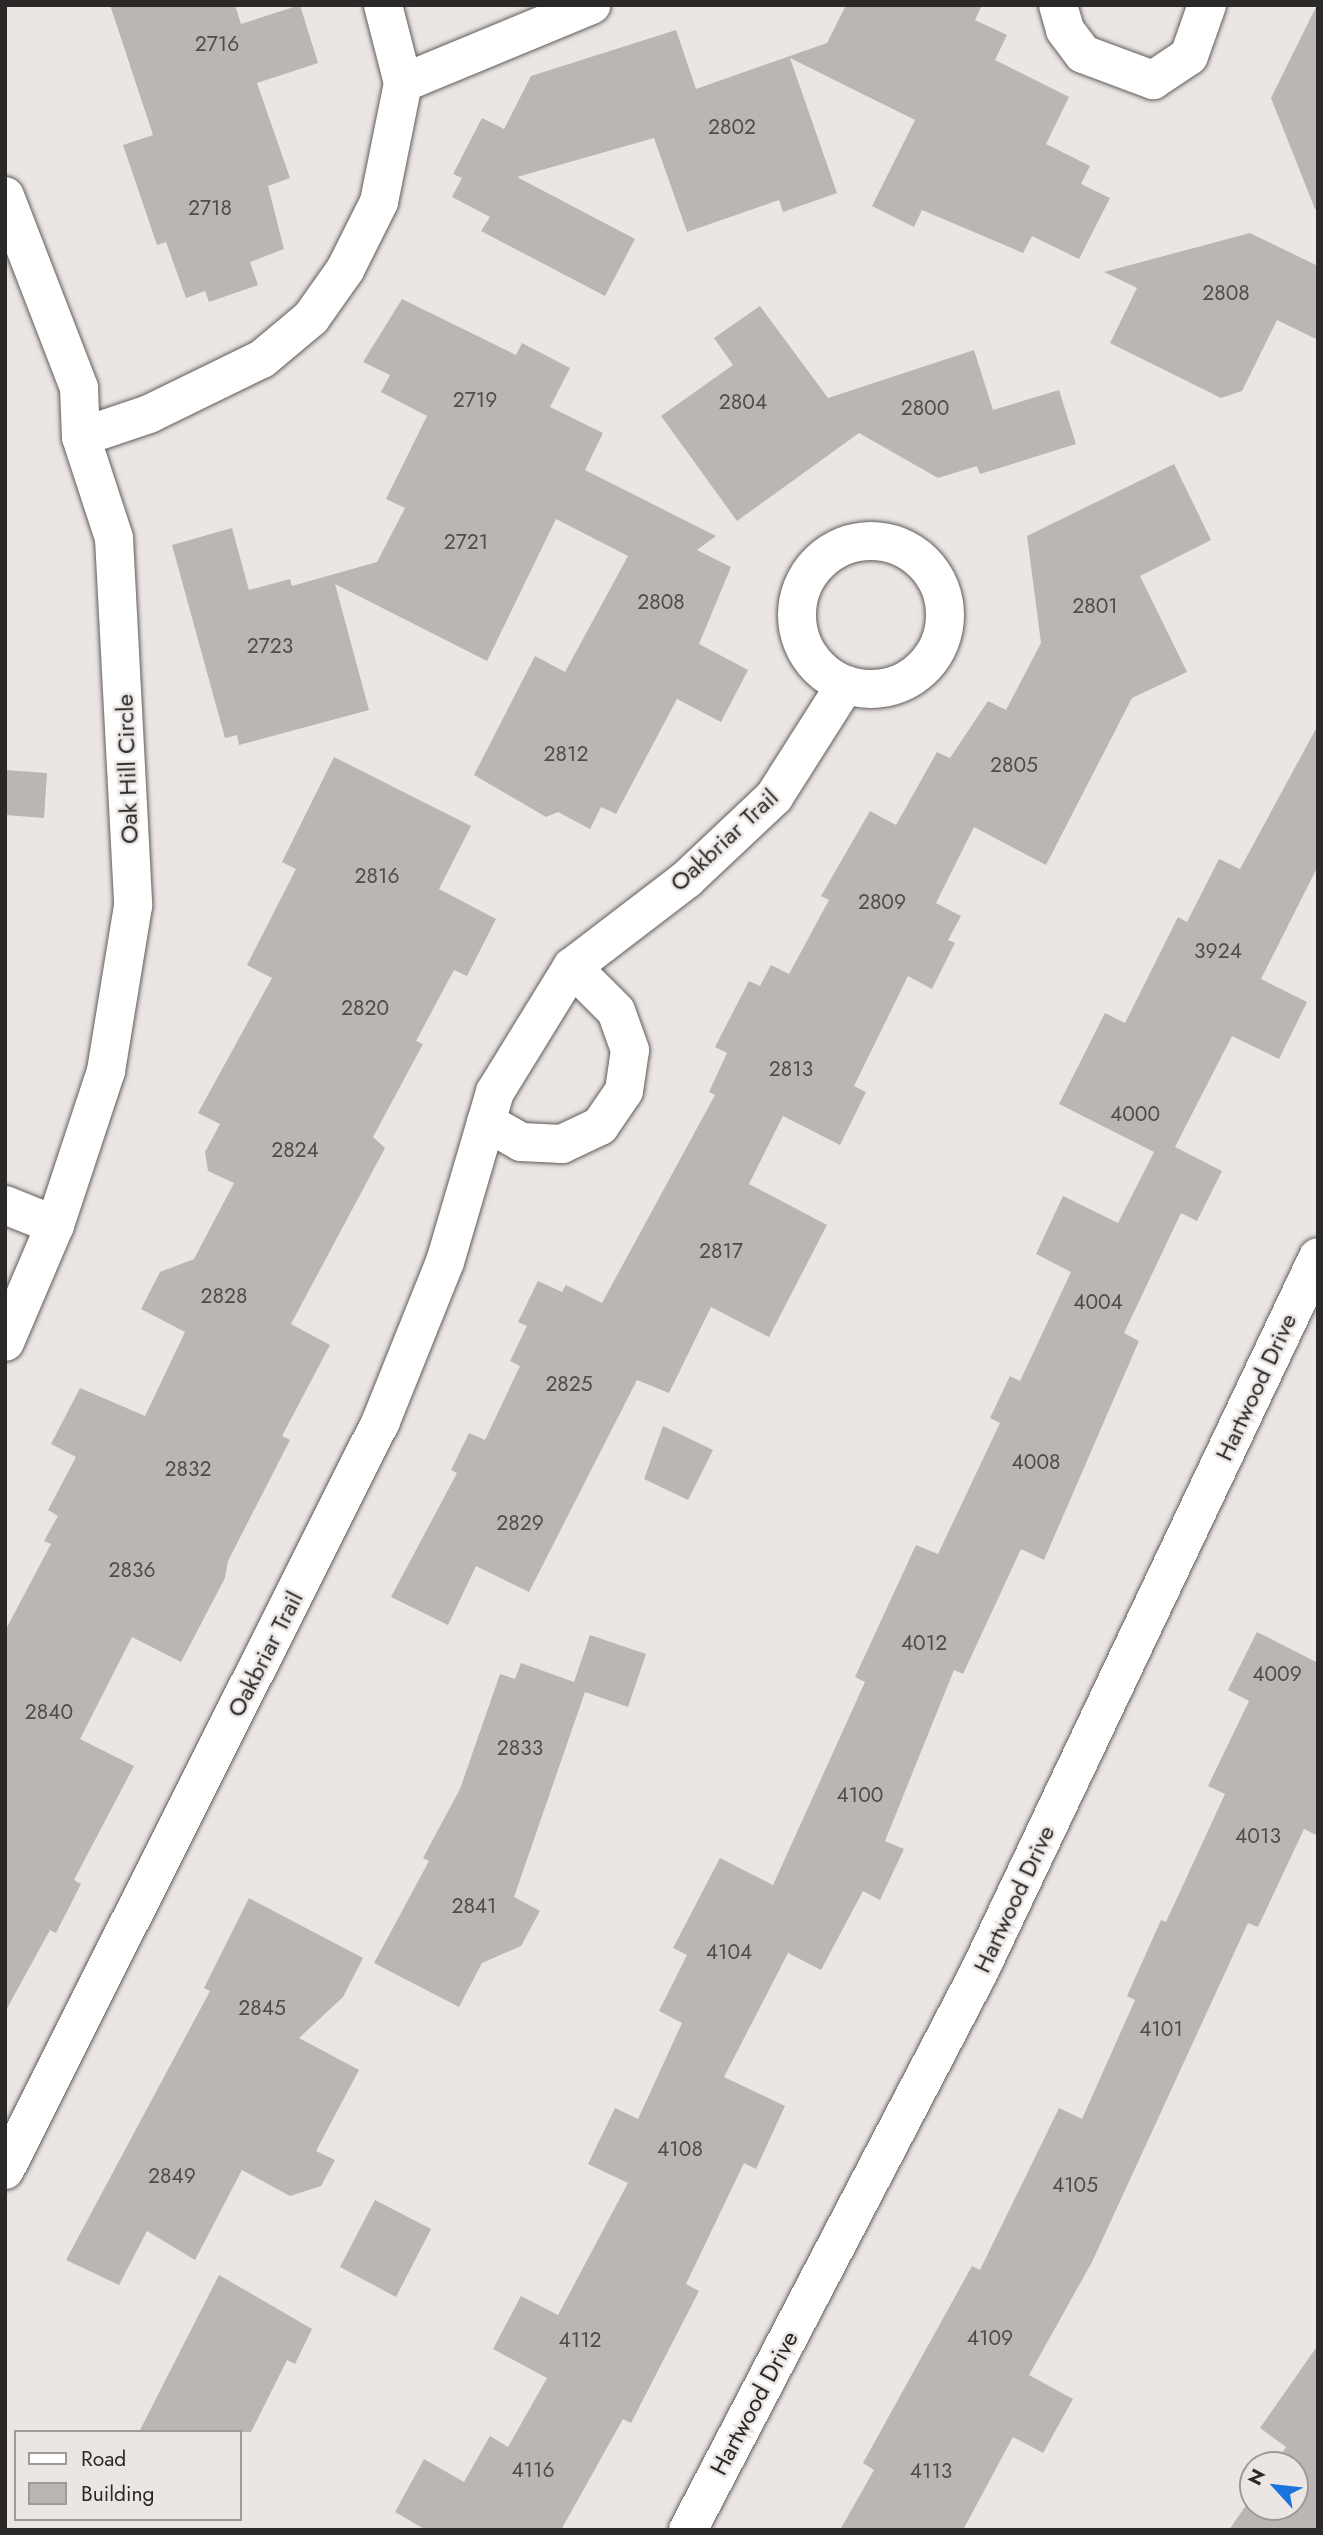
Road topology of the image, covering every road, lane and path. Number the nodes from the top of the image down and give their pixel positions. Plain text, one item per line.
1 (383, 5) edge
2 (592, 5) edge
3 (1058, 5) edge
4 (1207, 5) edge
5 (403, 83) junction
6 (5, 196) edge
7 (81, 437) junction
8 (845, 685) dead end
9 (572, 967) junction
10 (486, 1122) junction
11 (5, 1205) edge
12 (55, 1225) junction
13 (1318, 1257) edge
14 (5, 1342) edge
15 (5, 2170) edge
16 (688, 2530) edge

1 - 5 street
2 - 5 street
3 - 4 street
5 - 7 street
6 - 7 street, Oak Hill Circle
7 - 12 street, Oak Hill Circle
8 - 9 street, Oakbriar Trail
9 - 10 street, Oakbriar Trail
9 - 10 street
10 - 15 street, Oakbriar Trail
11 - 12 street
12 - 14 street, Oak Hill Circle
13 - 16 street, Hartwood Drive

